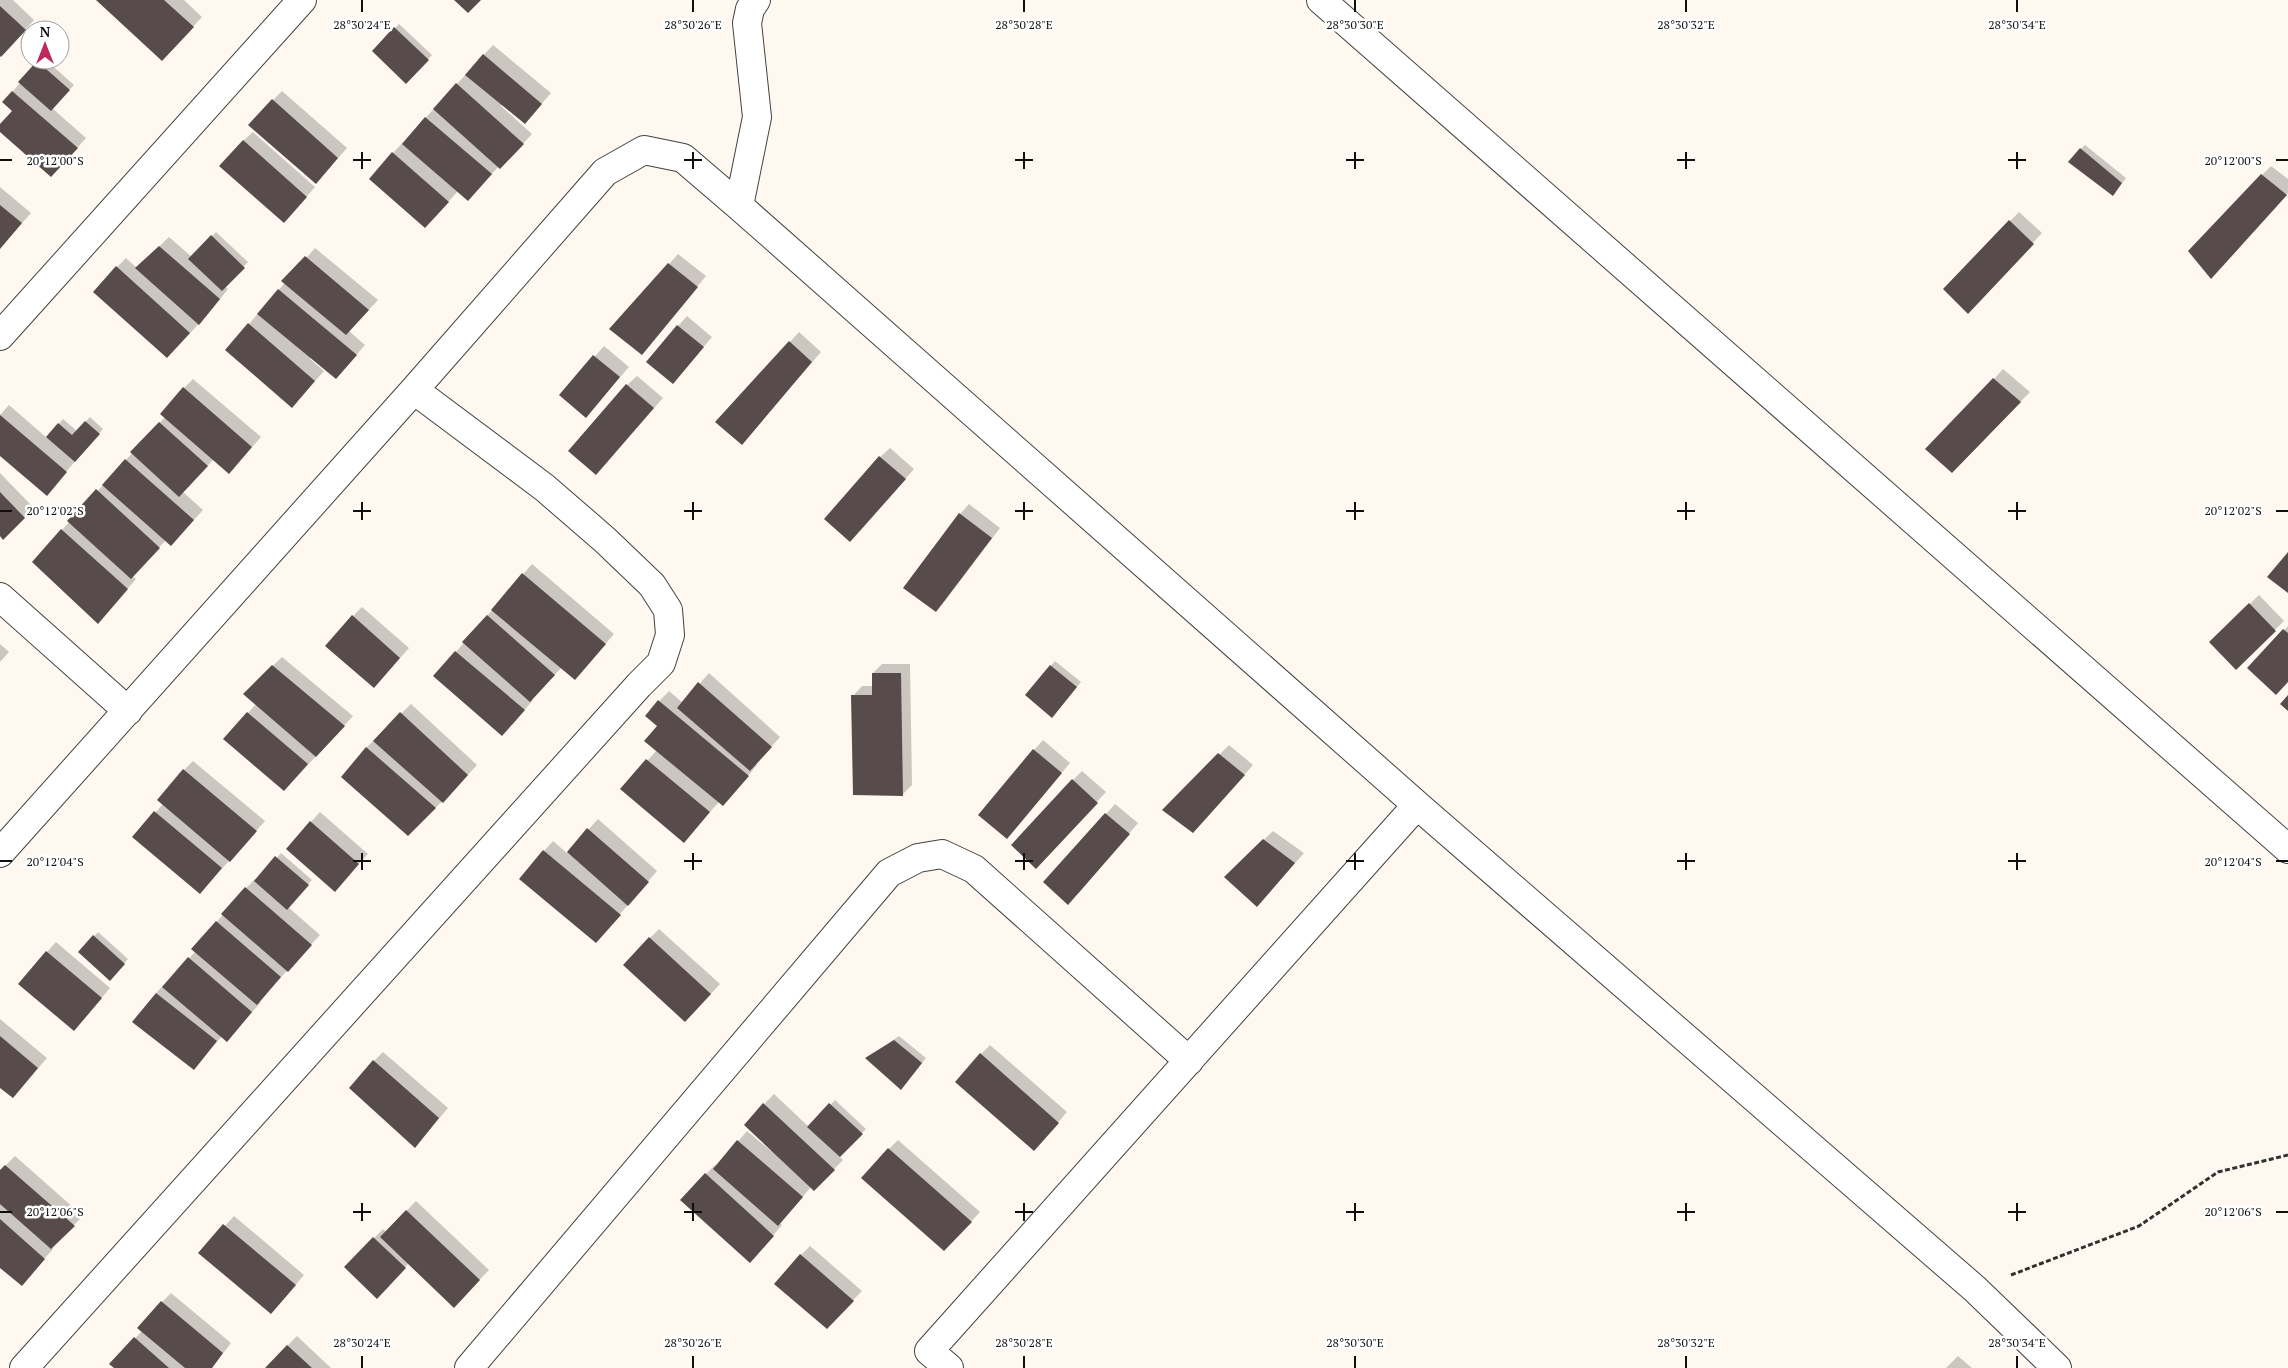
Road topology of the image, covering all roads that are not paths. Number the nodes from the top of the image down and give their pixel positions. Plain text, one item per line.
1 (302, 0) edge
2 (756, 0) edge
3 (1321, 0) edge
4 (739, 206) junction
5 (0, 336) edge
6 (414, 390) junction
7 (0, 597) edge
8 (128, 711) junction
9 (1417, 805) junction
10 (2288, 849) edge
11 (0, 853) edge
12 (1188, 1061) junction
13 (931, 1362) edge
14 (24, 1368) edge
15 (468, 1368) edge
16 (2057, 1368) edge

1 - 5 street
2 - 4 street
3 - 10 street
4 - 6 street
4 - 9 street
6 - 8 street
6 - 14 street
7 - 8 street
8 - 11 street
9 - 12 street
9 - 16 street
12 - 13 street
12 - 15 street

